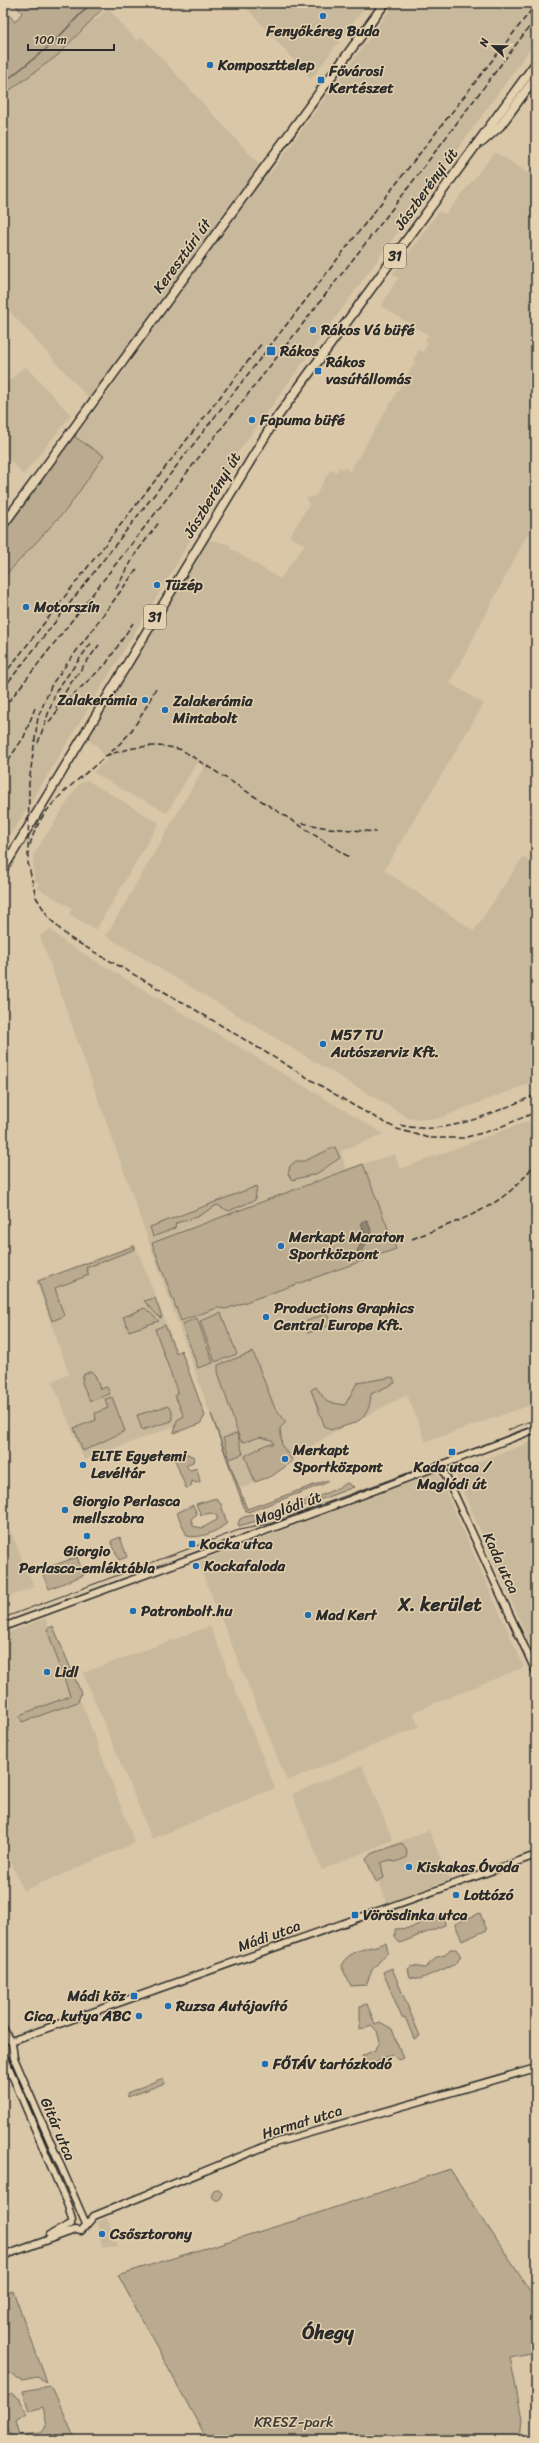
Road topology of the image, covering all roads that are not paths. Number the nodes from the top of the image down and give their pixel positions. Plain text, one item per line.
1 (385, 3) edge
2 (536, 63) edge
3 (536, 77) edge
4 (470, 152) junction
5 (3, 525) edge
6 (3, 869) edge
7 (536, 1429) edge
8 (441, 1465) junction
9 (3, 1626) edge
10 (536, 1672) edge
11 (536, 1855) edge
12 (3, 2028) edge
13 (8, 2040) edge
14 (12, 2050) junction
15 (3, 2053) edge
16 (536, 2068) edge
17 (85, 2221) junction
18 (72, 2222) junction
19 (75, 2230) junction
20 (38, 2242) junction
21 (3, 2256) edge

1 - 5 main road, Keresztúri út
2 - 4 main road, Jászberényi út / 31
3 - 4 main road, Jászberényi út / 31
4 - 6 main road, Jászberényi út / 31
7 - 8 street, Maglódi út
8 - 9 street, Maglódi út
8 - 10 street, Kada utca
11 - 13 street, Mádi utca
12 - 13 street
13 - 14 street, Gitár utca
14 - 15 street
14 - 17 street, Gitár utca
15 - 18 street, Gitár utca
16 - 17 street, Harmat utca
17 - 18 street, Harmat utca
17 - 19 street, Harmat utca
18 - 19 street
18 - 20 street, Harmat utca
19 - 20 street, Harmat utca
20 - 21 street, Harmat utca

